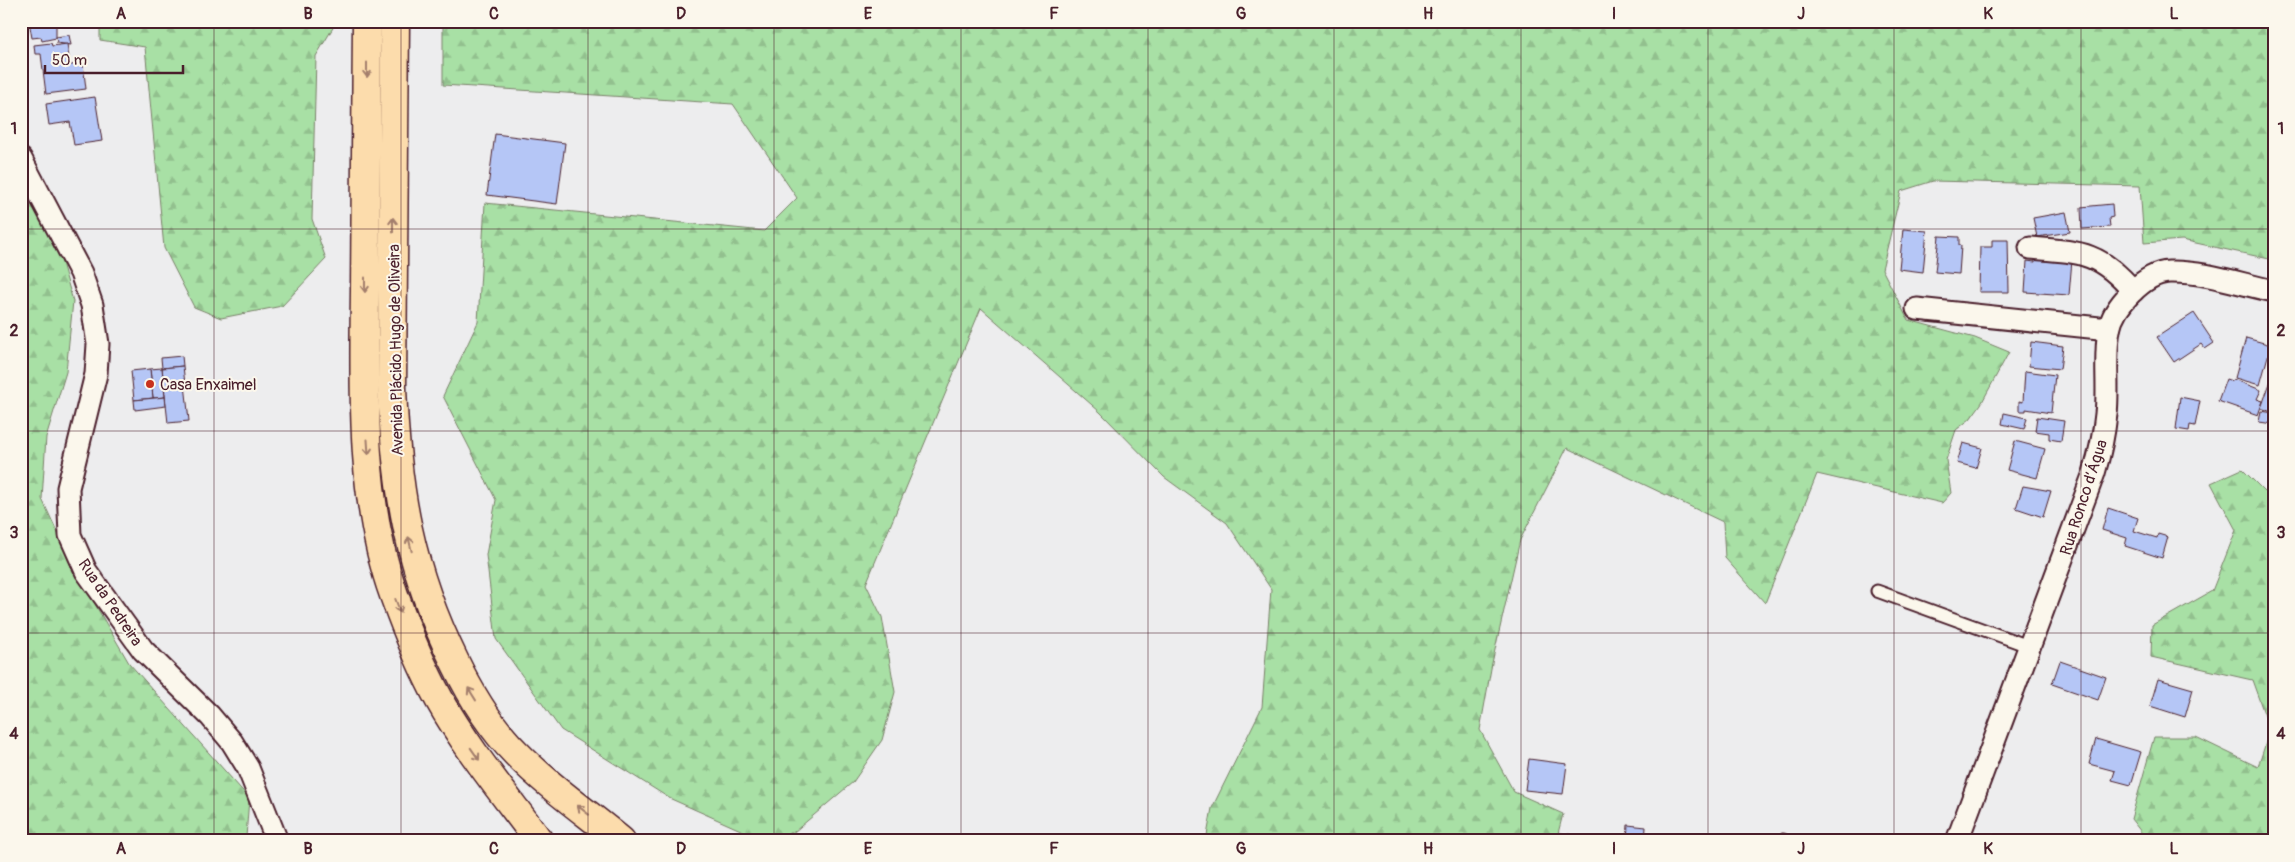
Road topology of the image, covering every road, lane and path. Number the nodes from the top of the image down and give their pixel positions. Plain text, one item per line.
1 (367, 21) edge
2 (395, 21) edge
3 (21, 159) edge
4 (2030, 248) dead end
5 (2274, 290) edge
6 (2133, 291) junction
7 (1917, 309) dead end
8 (2109, 329) junction
9 (1877, 592) dead end
10 (2031, 646) junction
11 (278, 841) edge
12 (539, 841) edge
13 (621, 841) edge
14 (1957, 841) edge

1 -> 12 main road, Avenida Plácido Hugo de Oliveira
13 -> 2 main road, Avenida Plácido Hugo de Oliveira
3 - 11 street, Rua da Pedreira
4 - 6 street
5 - 6 street, Rua Ronco d’Água
6 - 8 street, Rua Ronco d’Água
7 - 8 street
8 - 10 street, Rua Ronco d’Água
9 - 10 lane
10 - 14 street, Rua Ronco d’Água

